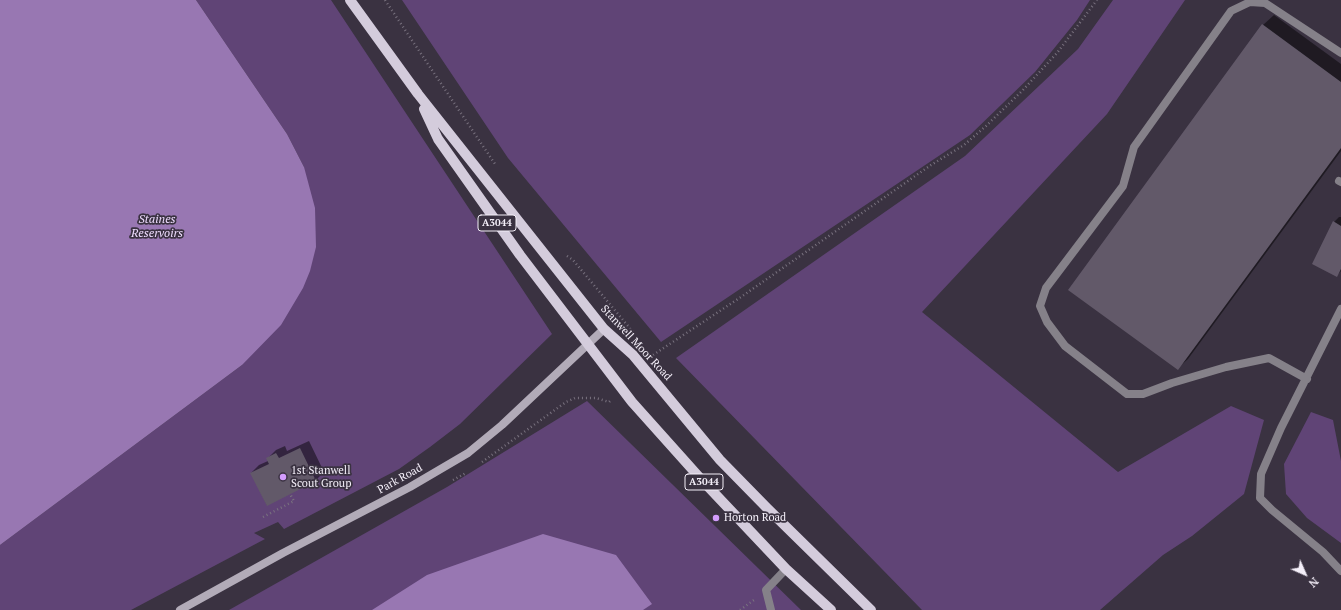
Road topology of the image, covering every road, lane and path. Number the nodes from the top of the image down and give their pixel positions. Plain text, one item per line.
1 (350, 0) edge
2 (385, 0) edge
3 (1097, 0) edge
4 (1341, 53) edge
5 (418, 94) junction
6 (496, 165) dead end
7 (562, 252) dead end
8 (1341, 309) edge
9 (604, 329) junction
10 (635, 335) dead end
11 (588, 344) junction
12 (648, 351) dead end
13 (1307, 378) junction
14 (290, 494) dead end
15 (263, 516) dead end
16 (786, 569) junction
17 (1341, 571) edge
18 (180, 610) edge
19 (771, 610) edge
20 (831, 610) edge
21 (871, 610) edge

1 - 5 main road, Stanwell Moor Road / A3044
2 - 6 path
3 - 12 path
4 - 13 street
5 - 9 main road, Stanwell Moor Road / A3044
5 - 11 main road, Stanwell Moor Road / A3044
7 - 10 path
8 - 13 street
9 - 11 main road, Park Road
9 - 21 main road, Stanwell Moor Road / A3044
11 - 16 main road, Stanwell Moor Road / A3044
11 - 18 main road, Park Road
13 - 17 street
14 - 15 path
16 - 19 street
16 - 20 main road, Stanwell Moor Road / A3044

